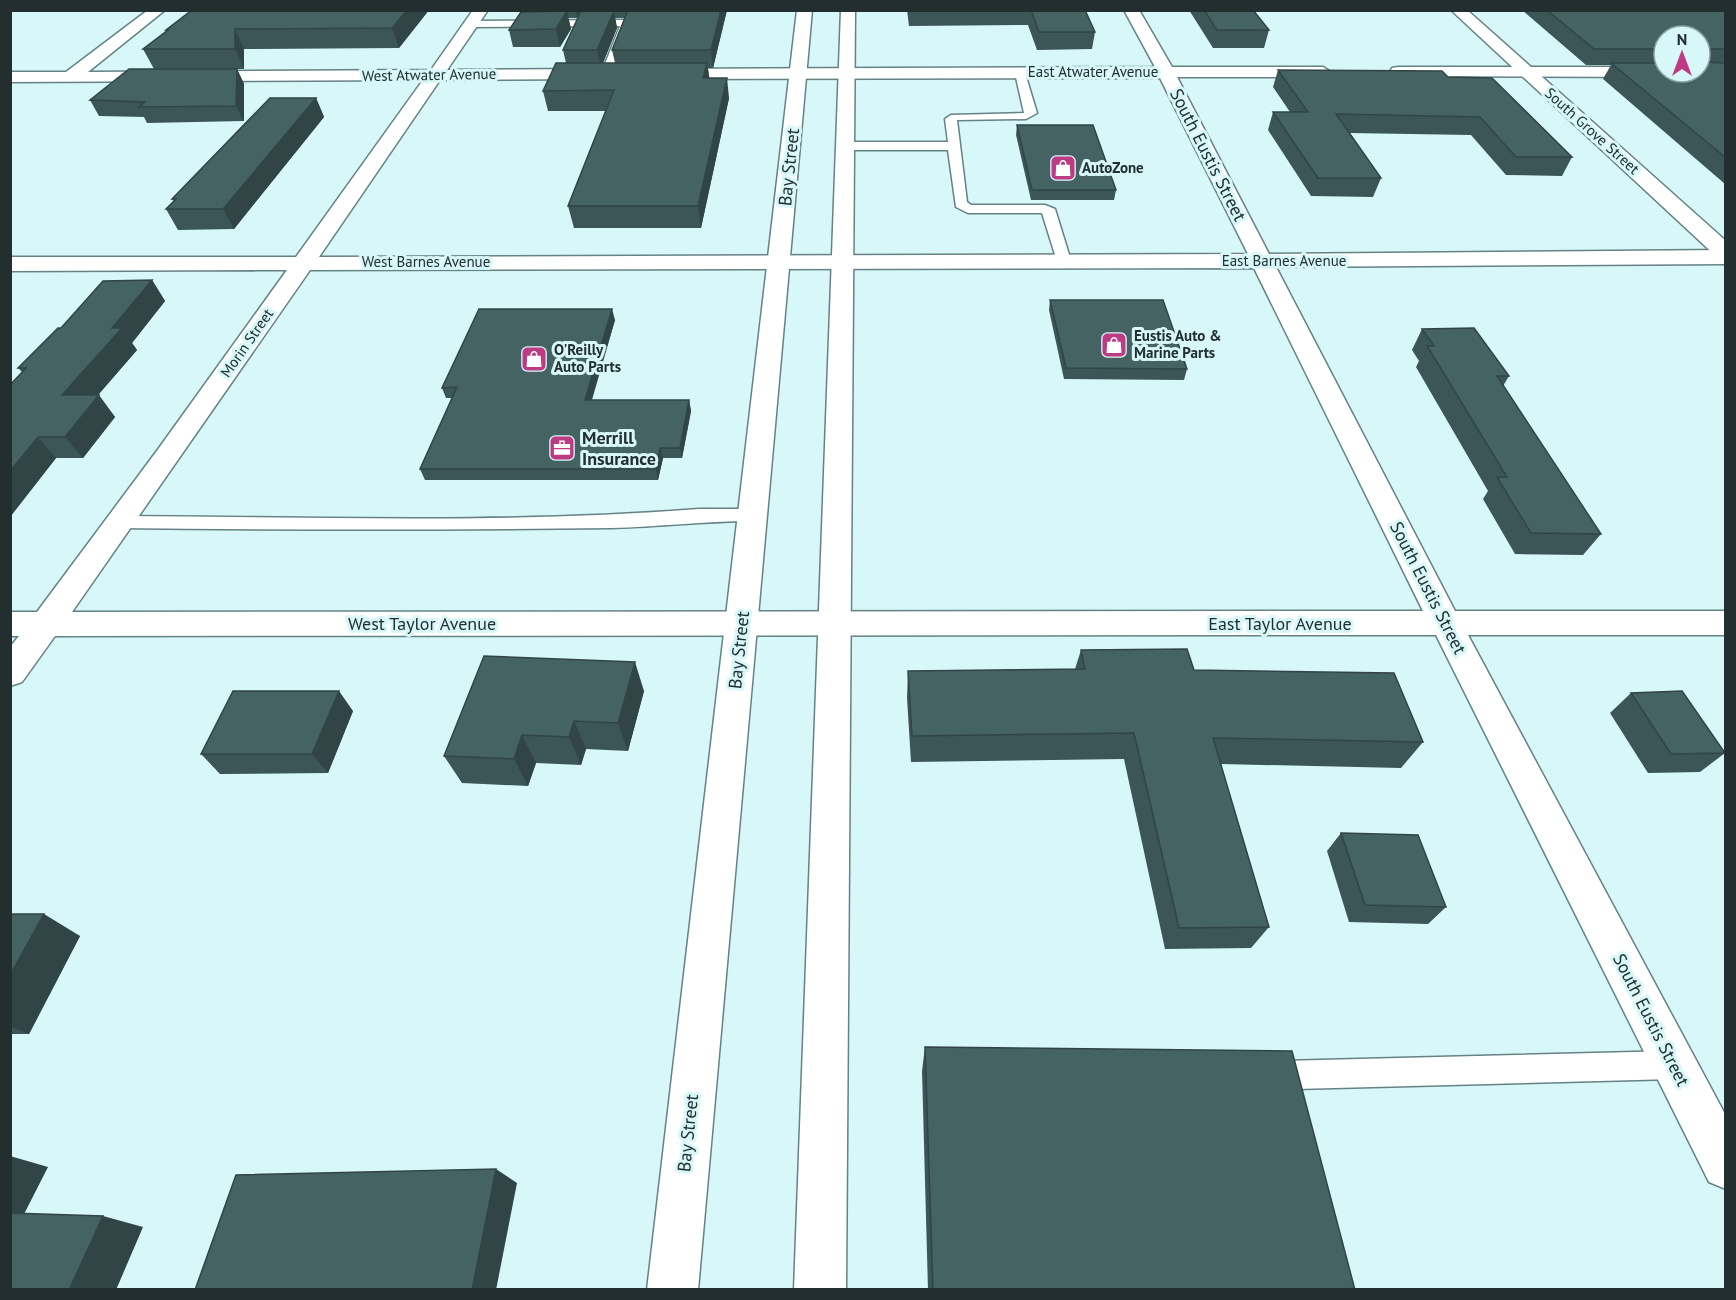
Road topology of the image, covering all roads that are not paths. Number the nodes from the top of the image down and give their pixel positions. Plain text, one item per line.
1 (158, 10) edge
2 (805, 10) edge
3 (848, 10) edge
4 (1131, 10) edge
5 (1458, 10) edge
6 (476, 17) edge
7 (1526, 71) junction
8 (1020, 72) junction
9 (1166, 72) junction
10 (1345, 72) edge
11 (1380, 72) edge
12 (1652, 72) edge
13 (798, 73) junction
14 (847, 73) junction
15 (606, 74) junction
16 (628, 74) edge
17 (651, 74) edge
18 (435, 75) junction
19 (10, 77) edge
20 (70, 77) junction
21 (845, 146) junction
22 (954, 146) junction
23 (1717, 237) edge
24 (1725, 255) edge
25 (842, 260) junction
26 (779, 261) junction
27 (1064, 261) junction
28 (1262, 261) junction
29 (304, 262) junction
30 (10, 264) edge
31 (752, 515) junction
32 (119, 522) junction
33 (1725, 623) edge
34 (10, 624) edge
35 (46, 624) junction
36 (1446, 624) junction
37 (741, 625) junction
38 (834, 625) junction
39 (10, 673) edge
40 (1674, 1065) junction
41 (1289, 1109) edge
42 (1725, 1166) edge
43 (672, 1290) edge
44 (820, 1290) edge

1 - 20 street
2 - 13 street, Bay Street
3 - 14 street
4 - 9 street, South Eustis Street
5 - 7 street, South Grove Street
6 - 15 lane
6 - 18 street, Morin Street
7 - 11 street
7 - 12 street
7 - 23 street, South Grove Street
8 - 9 street, East Atwater Avenue
8 - 14 street, East Atwater Avenue
8 - 22 lane
9 - 10 street, East Atwater Avenue
9 - 28 street, South Eustis Street
13 - 14 street
13 - 17 street
13 - 26 street, Bay Street
14 - 21 street
15 - 16 street, West Atwater Avenue
15 - 18 street, West Atwater Avenue
18 - 20 street, West Atwater Avenue
18 - 29 street, Morin Street
19 - 20 street, West Atwater Avenue
21 - 22 lane
21 - 25 street
22 - 27 lane
23 - 24 street, South Grove Street
24 - 28 street, East Barnes Avenue
25 - 26 street, West Barnes Avenue
25 - 27 street, East Barnes Avenue
25 - 38 street
26 - 29 street, West Barnes Avenue
26 - 31 street, Bay Street
27 - 28 street, East Barnes Avenue
28 - 36 street, South Eustis Street
29 - 30 street, West Barnes Avenue
29 - 32 street, Morin Street
31 - 32 lane
31 - 37 street, Bay Street
32 - 35 street, Morin Street
33 - 36 street, East Taylor Avenue
34 - 35 street, West Taylor Avenue
35 - 37 street, West Taylor Avenue
35 - 39 street, Morin Street
36 - 38 street, East Taylor Avenue
36 - 40 street, South Eustis Street
37 - 38 street, West Taylor Avenue
37 - 43 street, Bay Street
38 - 44 street
40 - 41 lane
40 - 42 street, South Eustis Street

